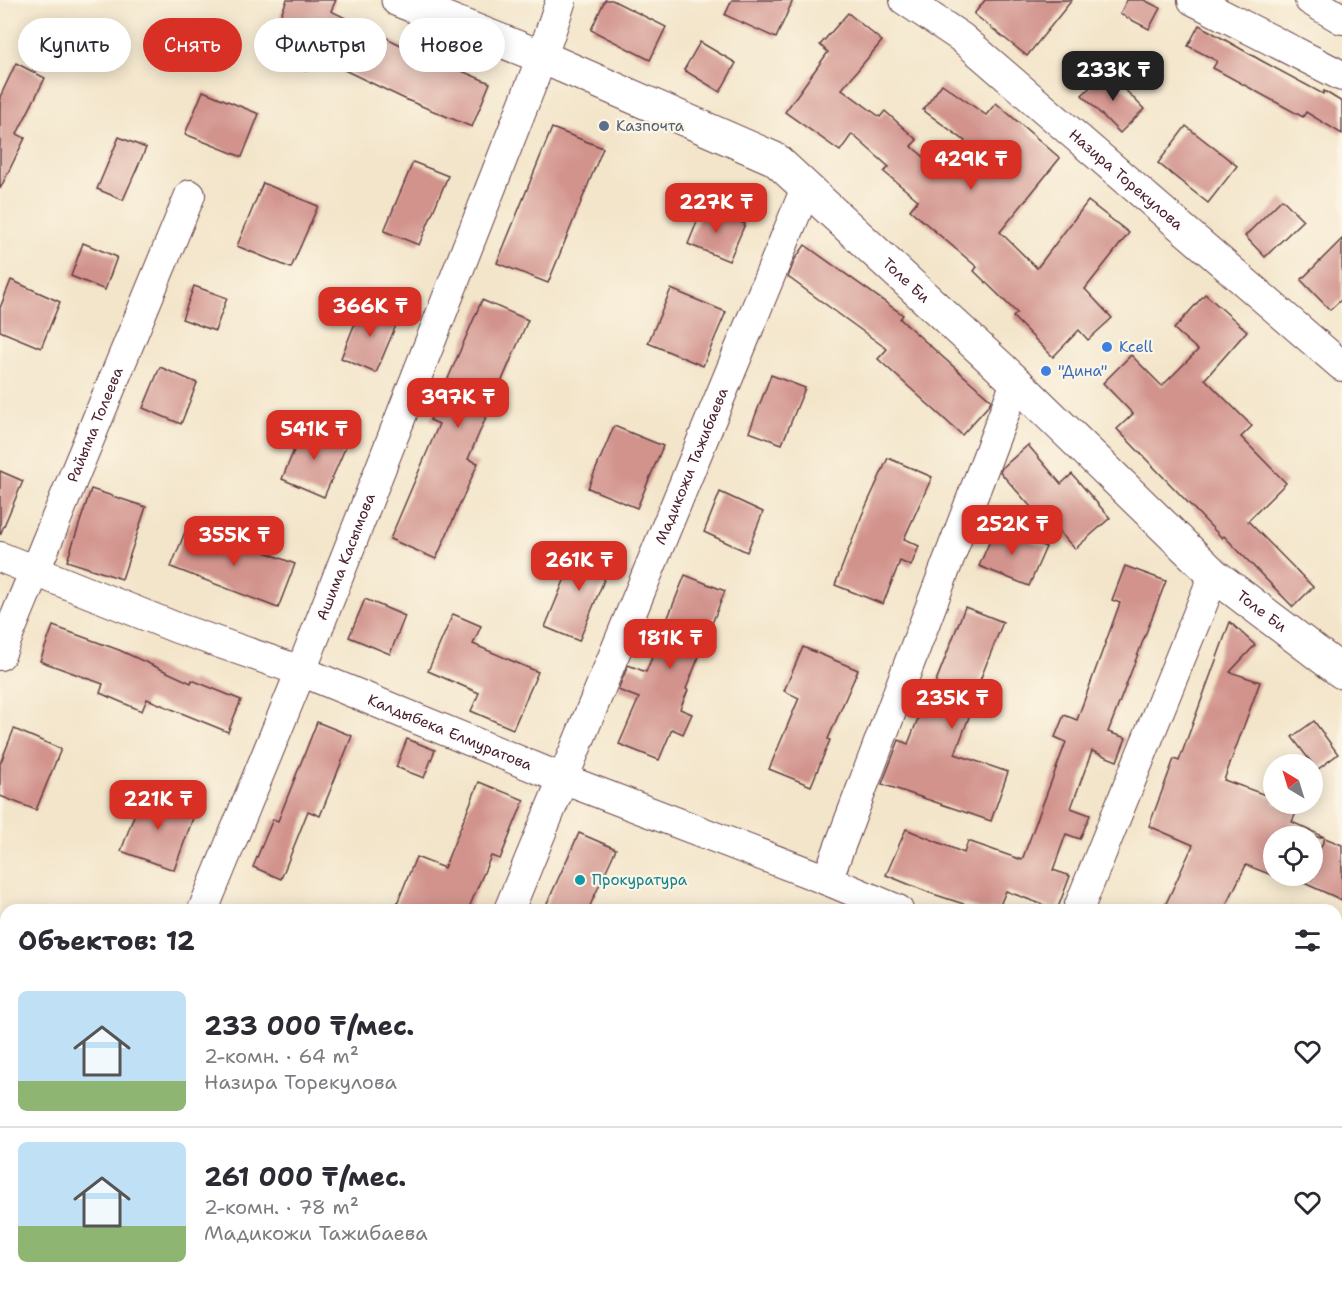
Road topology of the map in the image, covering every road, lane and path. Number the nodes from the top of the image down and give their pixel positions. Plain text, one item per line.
1 (561, 0) edge
2 (905, 0) edge
3 (1194, 0) edge
4 (1310, 0) edge
5 (418, 4) edge
6 (1342, 19) edge
7 (542, 57) junction
8 (1342, 76) edge
9 (806, 188) junction
10 (190, 195) dead end
11 (1342, 366) edge
12 (1016, 382) junction
13 (0, 557) edge
14 (34, 570) junction
15 (1214, 575) junction
16 (0, 655) edge
17 (301, 670) junction
18 (1342, 672) edge
19 (563, 779) junction
20 (827, 880) junction
21 (855, 902) edge
22 (205, 904) edge
23 (511, 904) edge
24 (1080, 904) edge

1 - 7 street, Ашима Касымова
2 - 11 street, Назира Торекулова
3 - 8 street
4 - 6 street
5 - 7 street, Толе Би
7 - 9 street, Толе Би
7 - 17 street, Ашима Касымова
9 - 12 street, Толе Би
9 - 19 street, Мадикожи Тажибаева
10 - 14 street, Райыма Толеева
12 - 15 street, Толе Би
12 - 20 street
13 - 14 street, Калдыбека Елмуратова
14 - 16 street, Райыма Толеева
14 - 17 street, Калдыбека Елмуратова
15 - 18 street, Толе Би
15 - 24 street
17 - 19 street, Калдыбека Елмуратова
17 - 22 street, Ашима Касымова
19 - 20 street, Калдыбека Елмуратова
19 - 23 street, Мадикожи Тажибаева
20 - 21 street, Калдыбека Елмуратова

